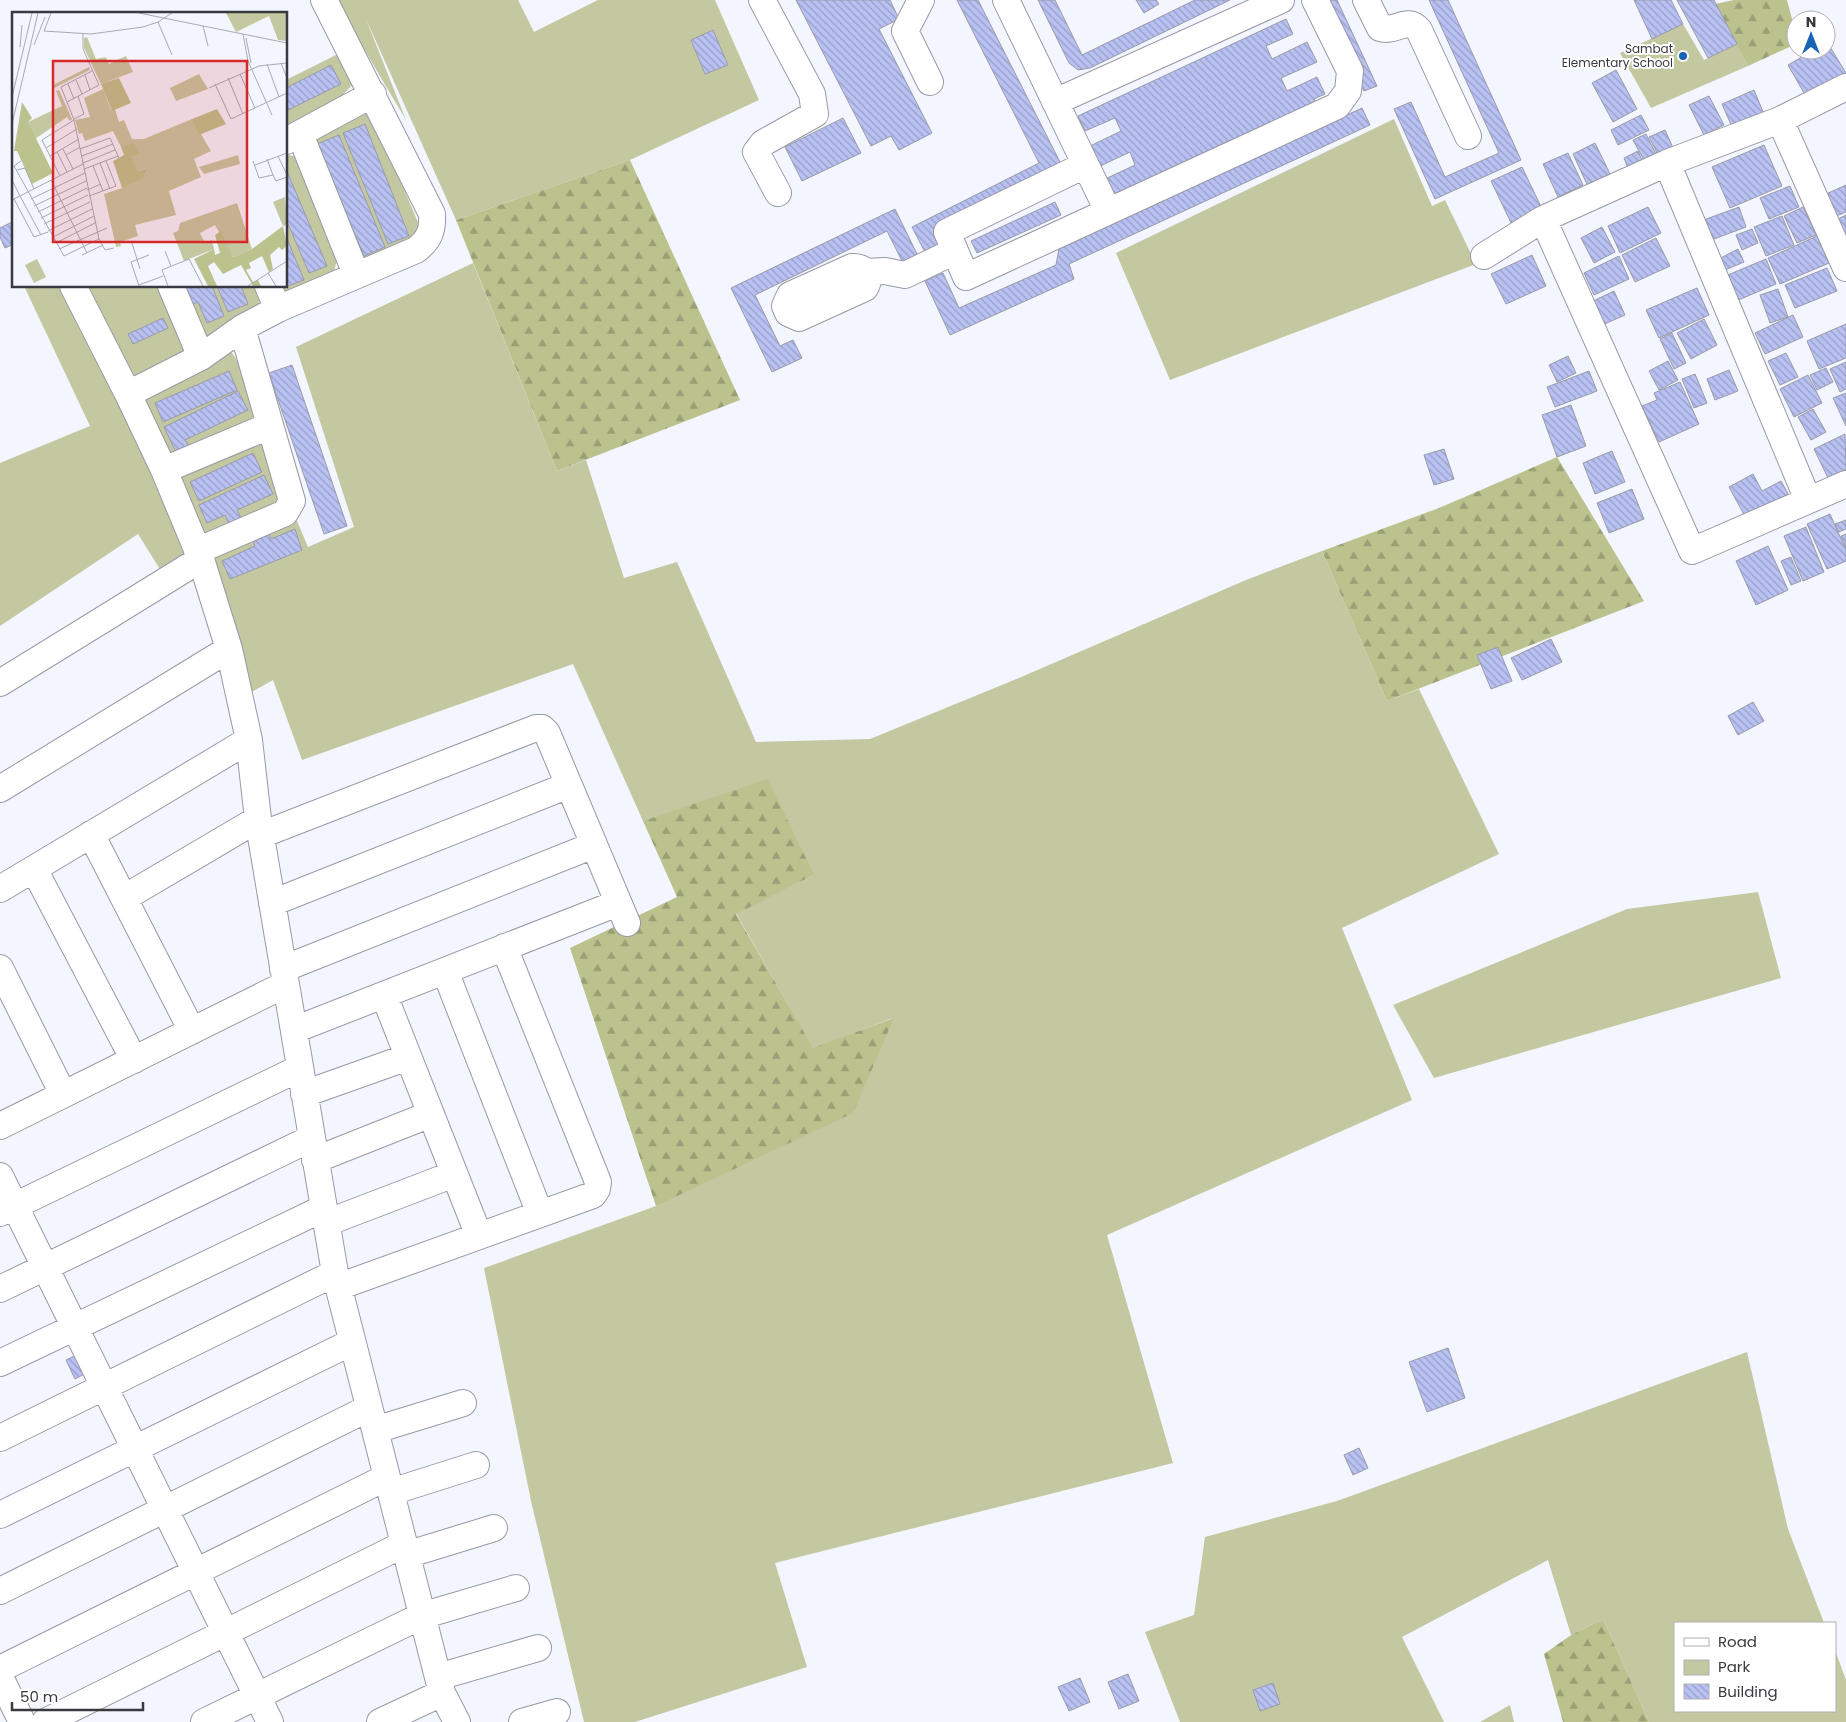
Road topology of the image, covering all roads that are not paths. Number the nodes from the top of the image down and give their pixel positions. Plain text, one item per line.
1 (324, 0) edge
2 (762, 0) edge
3 (921, 0) edge
4 (1006, 0) edge
5 (1281, 0) edge
6 (1315, 0) edge
7 (1366, 0) edge
8 (930, 82) dead end
9 (1846, 87) edge
10 (372, 94) junction
11 (1055, 102) junction
12 (1780, 120) junction
13 (1468, 136) dead end
14 (293, 138) edge
15 (1667, 163) junction
16 (1085, 165) junction
17 (778, 193) dead end
18 (1108, 212) junction
19 (1544, 219) junction
20 (955, 251) junction
21 (1484, 256) dead end
22 (1846, 268) edge
23 (866, 272) dead end
24 (356, 274) junction
25 (74, 288) edge
26 (172, 288) edge
27 (273, 298) edge
28 (242, 328) junction
29 (201, 358) junction
30 (128, 394) junction
31 (269, 426) junction
32 (164, 470) junction
33 (1846, 484) edge
34 (1808, 500) junction
35 (199, 555) junction
36 (229, 649) junction
37 (0, 683) edge
38 (250, 740) junction
39 (569, 785) junction
40 (0, 789) edge
41 (259, 827) junction
42 (91, 834) junction
43 (594, 845) junction
44 (34, 869) junction
45 (0, 889) edge
46 (124, 898) junction
47 (272, 903) junction
48 (504, 948) junction
49 (0, 968) edge
50 (445, 971) junction
51 (284, 976) junction
52 (384, 995) junction
53 (294, 1030) junction
54 (192, 1031) junction
55 (408, 1057) junction
56 (134, 1060) junction
57 (300, 1068) junction
58 (63, 1094) junction
59 (304, 1094) junction
60 (430, 1114) junction
61 (0, 1126) edge
62 (314, 1149) junction
63 (454, 1174) junction
64 (0, 1176) edge
65 (7, 1209) edge
66 (540, 1214) junction
67 (325, 1216) junction
68 (479, 1236) junction
69 (45, 1267) junction
70 (336, 1280) junction
71 (0, 1289) edge
72 (75, 1327) junction
73 (352, 1342) junction
74 (0, 1363) edge
75 (104, 1387) junction
76 (463, 1403) dead end
77 (372, 1419) junction
78 (0, 1438) edge
79 (135, 1449) junction
80 (476, 1465) dead end
81 (389, 1485) junction
82 (165, 1510) junction
83 (0, 1515) edge
84 (494, 1528) dead end
85 (405, 1550) junction
86 (196, 1572) junction
87 (516, 1588) dead end
88 (0, 1591) edge
89 (422, 1616) junction
90 (226, 1632) junction
91 (538, 1648) dead end
92 (0, 1669) edge
93 (0, 1677) edge
94 (440, 1685) junction
95 (257, 1696) junction
96 (557, 1712) dead end
97 (22, 1722) edge
98 (45, 1722) edge
99 (204, 1722) edge
100 (270, 1722) edge
101 (380, 1722) edge
102 (457, 1722) edge
103 (522, 1722) edge

1 - 10 street
2 - 17 street
3 - 8 street
4 - 11 street
5 - 11 street
6 - 18 street
7 - 13 street
9 - 12 street
10 - 14 street
10 - 24 street
11 - 16 street
12 - 15 street
12 - 22 street
14 - 24 street
15 - 19 street
15 - 34 street
16 - 18 street
16 - 20 street
18 - 20 street
19 - 21 street
19 - 34 street
20 - 23 street
24 - 27 street
25 - 30 street
26 - 29 street
27 - 28 street
28 - 29 street
28 - 31 street
29 - 30 street
30 - 32 street
31 - 32 street
31 - 35 street
32 - 35 street
33 - 34 street
35 - 36 street
35 - 37 street
36 - 38 street
36 - 40 street
38 - 41 street
38 - 42 street
39 - 41 street
39 - 43 street
39 - 47 street
41 - 46 street
41 - 47 street
42 - 44 street
42 - 46 street
43 - 48 street
43 - 51 street
44 - 45 street
44 - 56 street
46 - 54 street
47 - 51 street
48 - 50 street
48 - 66 street
49 - 58 street
50 - 52 street
50 - 66 street
51 - 53 street
51 - 54 street
52 - 53 street
52 - 55 street
53 - 57 street
54 - 56 street
55 - 59 street
55 - 60 street
56 - 58 street
57 - 59 street
57 - 65 street
58 - 61 street
59 - 62 street
60 - 62 street
60 - 63 street
62 - 67 street
62 - 69 street
63 - 67 street
63 - 68 street
64 - 65 street
65 - 69 street
66 - 68 street
67 - 70 street
67 - 72 street
68 - 70 street
69 - 71 street
69 - 72 street
70 - 73 street
70 - 75 street
72 - 74 street
72 - 75 street
73 - 77 street
73 - 79 street
75 - 78 street
75 - 79 street
76 - 77 street
77 - 81 street
77 - 82 street
79 - 82 street
79 - 83 street
80 - 81 street
81 - 85 street
81 - 86 street
82 - 86 street
82 - 88 street
84 - 85 street
85 - 89 street
85 - 90 street
86 - 90 street
86 - 92 street
87 - 89 street
89 - 94 street
89 - 95 street
90 - 95 street
90 - 98 street
91 - 94 street
93 - 97 street
94 - 101 street
94 - 102 street
95 - 99 street
95 - 100 street
96 - 103 street

